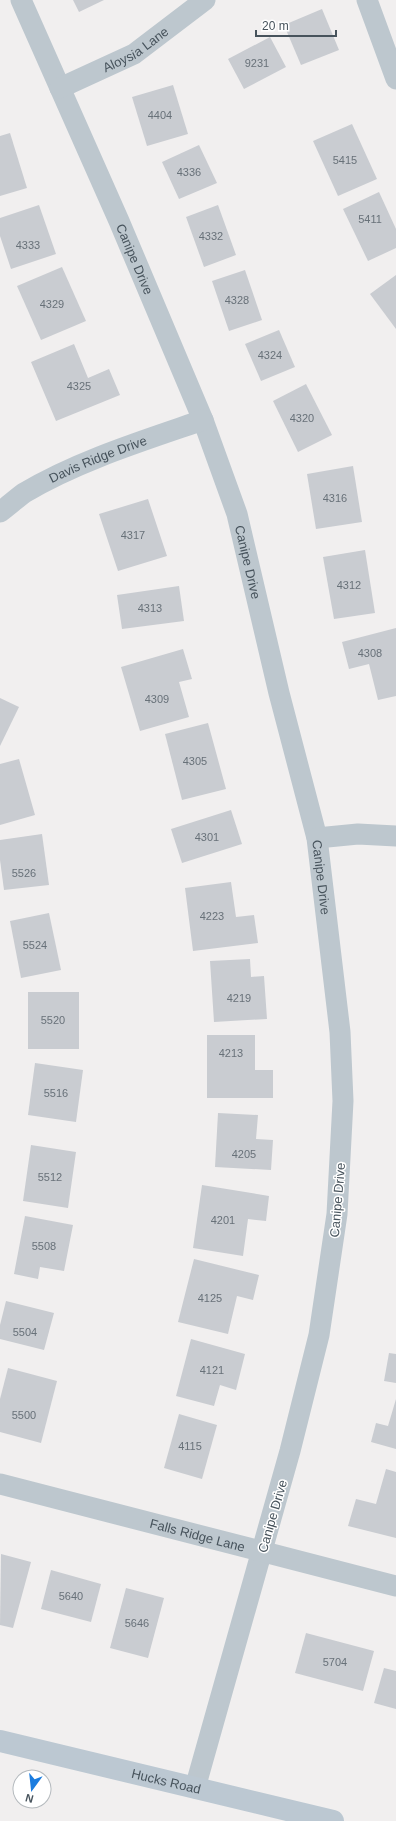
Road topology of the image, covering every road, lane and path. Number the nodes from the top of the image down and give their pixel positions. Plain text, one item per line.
1 (21, 0) edge
2 (205, 0) edge
3 (367, 0) edge
4 (396, 79) edge
5 (60, 88) junction
6 (203, 420) junction
7 (0, 512) edge
8 (396, 836) edge
9 (317, 838) junction
10 (0, 1484) edge
11 (262, 1552) junction
12 (396, 1586) edge
13 (0, 1742) edge
14 (195, 1788) junction
15 (333, 1821) edge

1 - 5 street, Canipe Drive
2 - 5 street, Aloysia Lane
3 - 4 street
5 - 6 street, Canipe Drive
6 - 7 street, Davis Ridge Drive
6 - 9 street, Canipe Drive
8 - 9 street
9 - 11 street, Canipe Drive
10 - 11 street, Falls Ridge Lane
11 - 12 street, Falls Ridge Lane
11 - 14 street, Canipe Drive
13 - 14 main road, Hucks Road
14 - 15 main road, Hucks Road

